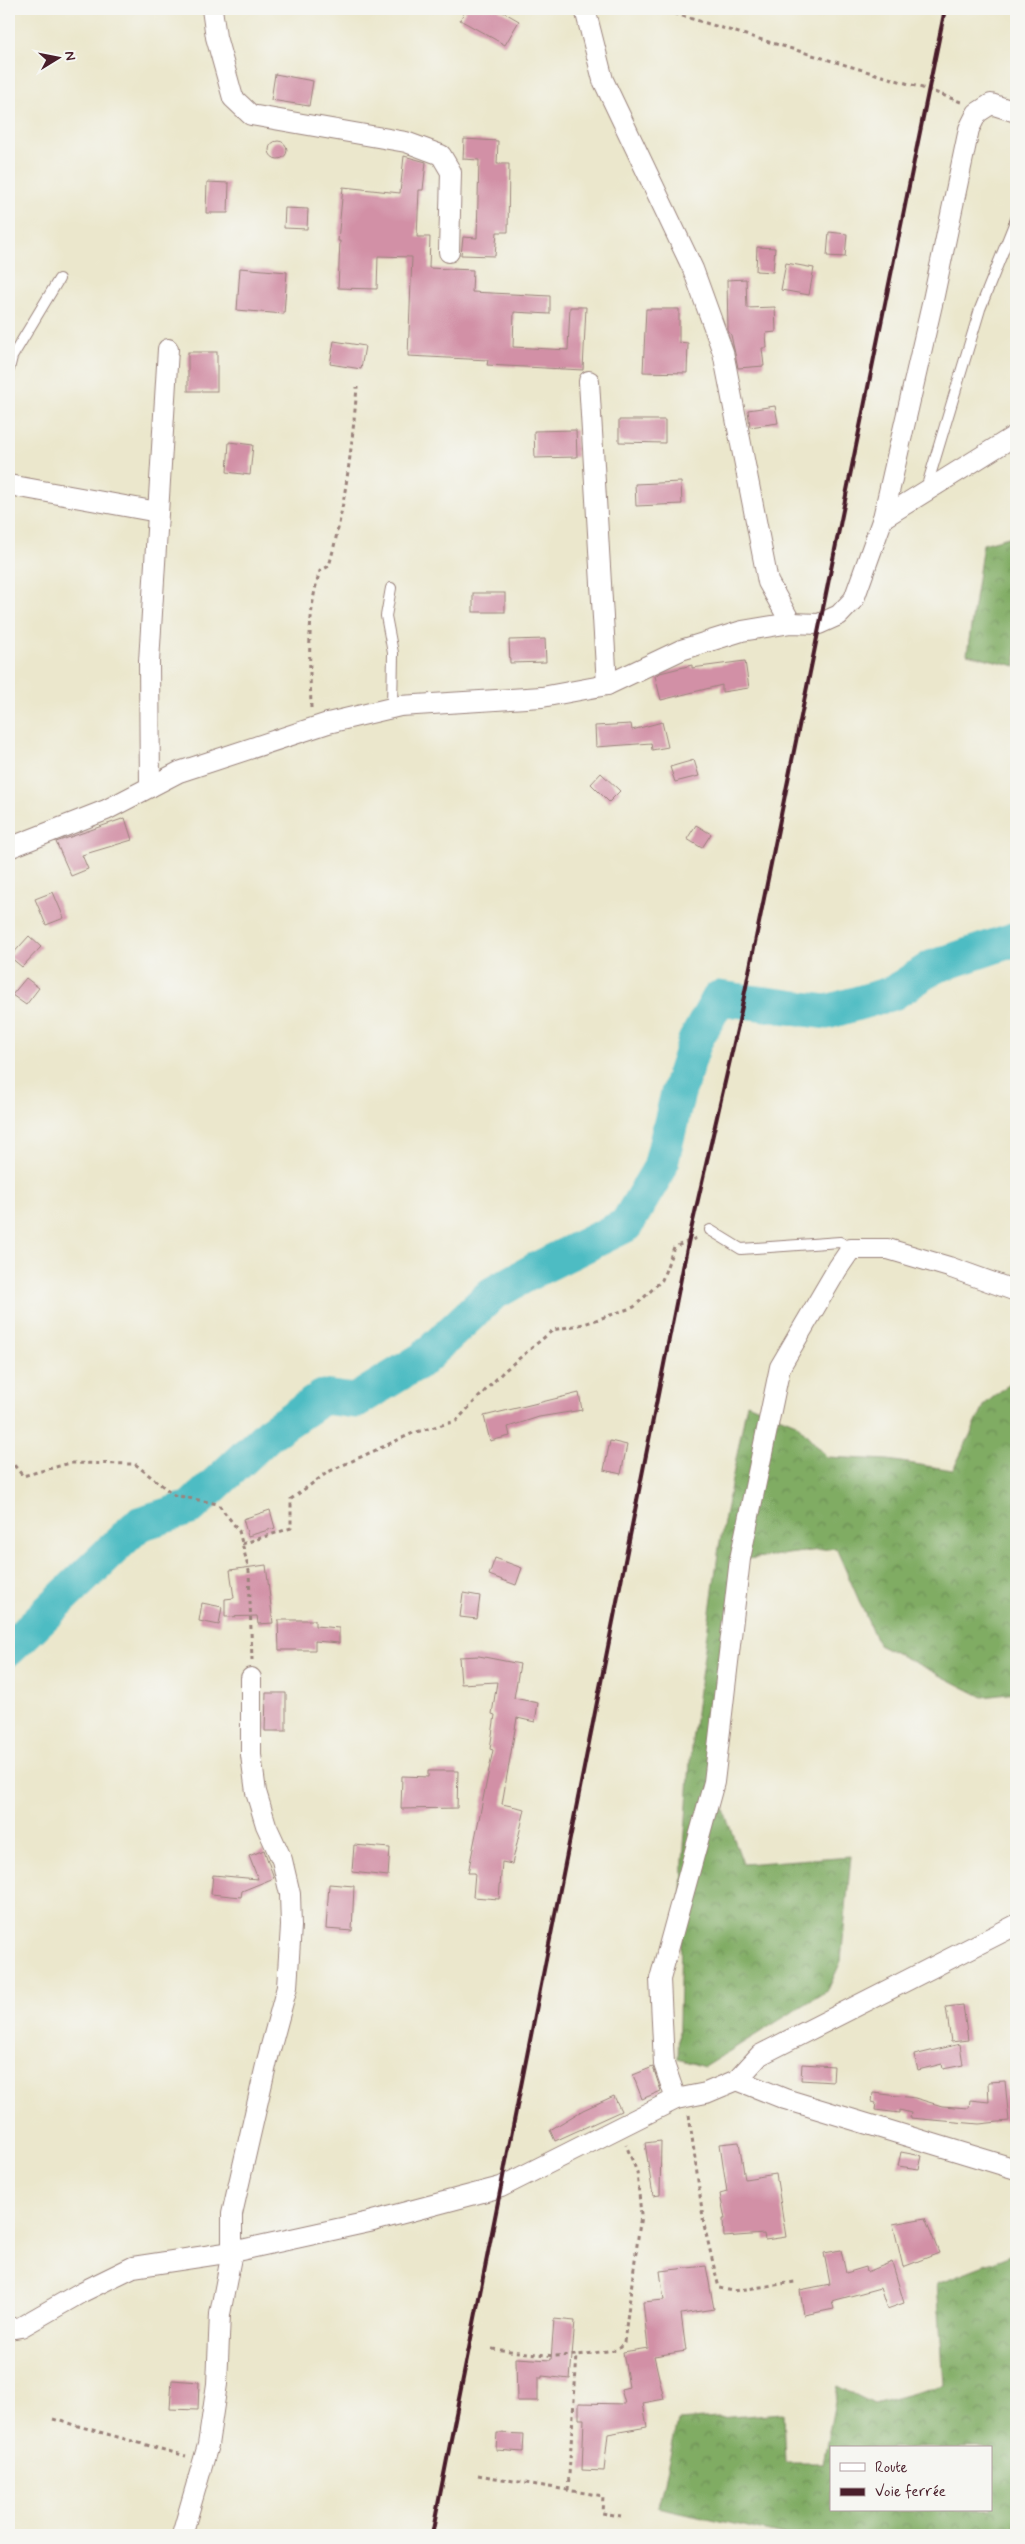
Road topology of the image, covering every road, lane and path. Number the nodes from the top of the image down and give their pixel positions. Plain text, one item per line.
1 (212, 9) edge
2 (585, 9) edge
3 (659, 9) edge
4 (1016, 112) edge
5 (977, 113) junction
6 (1016, 218) edge
7 (450, 252) dead end
8 (59, 279) dead end
9 (168, 349) dead end
10 (9, 369) edge
11 (589, 380) dead end
12 (357, 387) dead end
13 (1016, 435) edge
14 (9, 485) edge
15 (925, 492) junction
16 (158, 512) junction
17 (883, 518) junction
18 (391, 588) dead end
19 (790, 623) junction
20 (606, 685) junction
21 (392, 708) junction
22 (311, 728) junction
23 (150, 787) junction
24 (9, 848) edge
25 (710, 1230) joint
26 (852, 1249) junction
27 (1016, 1291) edge
28 (9, 1459) edge
29 (242, 1544) junction
30 (251, 1678) joint
31 (1016, 1925) edge
32 (737, 2080) junction
33 (682, 2098) junction
34 (619, 2128) junction
35 (1016, 2169) edge
36 (232, 2252) junction
37 (795, 2282) dead end
38 (9, 2329) edge
39 (492, 2349) dead end
40 (576, 2355) junction
41 (53, 2419) dead end
42 (204, 2461) junction
43 (478, 2475) dead end
44 (568, 2490) junction
45 (621, 2516) dead end
46 (182, 2535) edge

1 - 7 street
2 - 19 street
3 - 5 path
4 - 5 street
5 - 17 street
6 - 15 lane
8 - 10 lane
9 - 16 street
11 - 20 street
12 - 22 path
13 - 15 street
14 - 16 street
15 - 17 street
16 - 23 street
17 - 19 street
18 - 21 lane
19 - 20 street
20 - 21 street
21 - 22 street
22 - 23 street
23 - 24 street
25 - 26 lane
25 - 29 path
26 - 27 street
26 - 33 street
28 - 29 path
29 - 30 path
30 - 36 street
31 - 32 street
32 - 33 street
32 - 35 street
33 - 34 street
33 - 37 path
34 - 36 street
34 - 40 path
36 - 38 street
36 - 42 street
39 - 40 path
40 - 44 path
41 - 42 path
42 - 46 street
43 - 44 path
44 - 45 path

